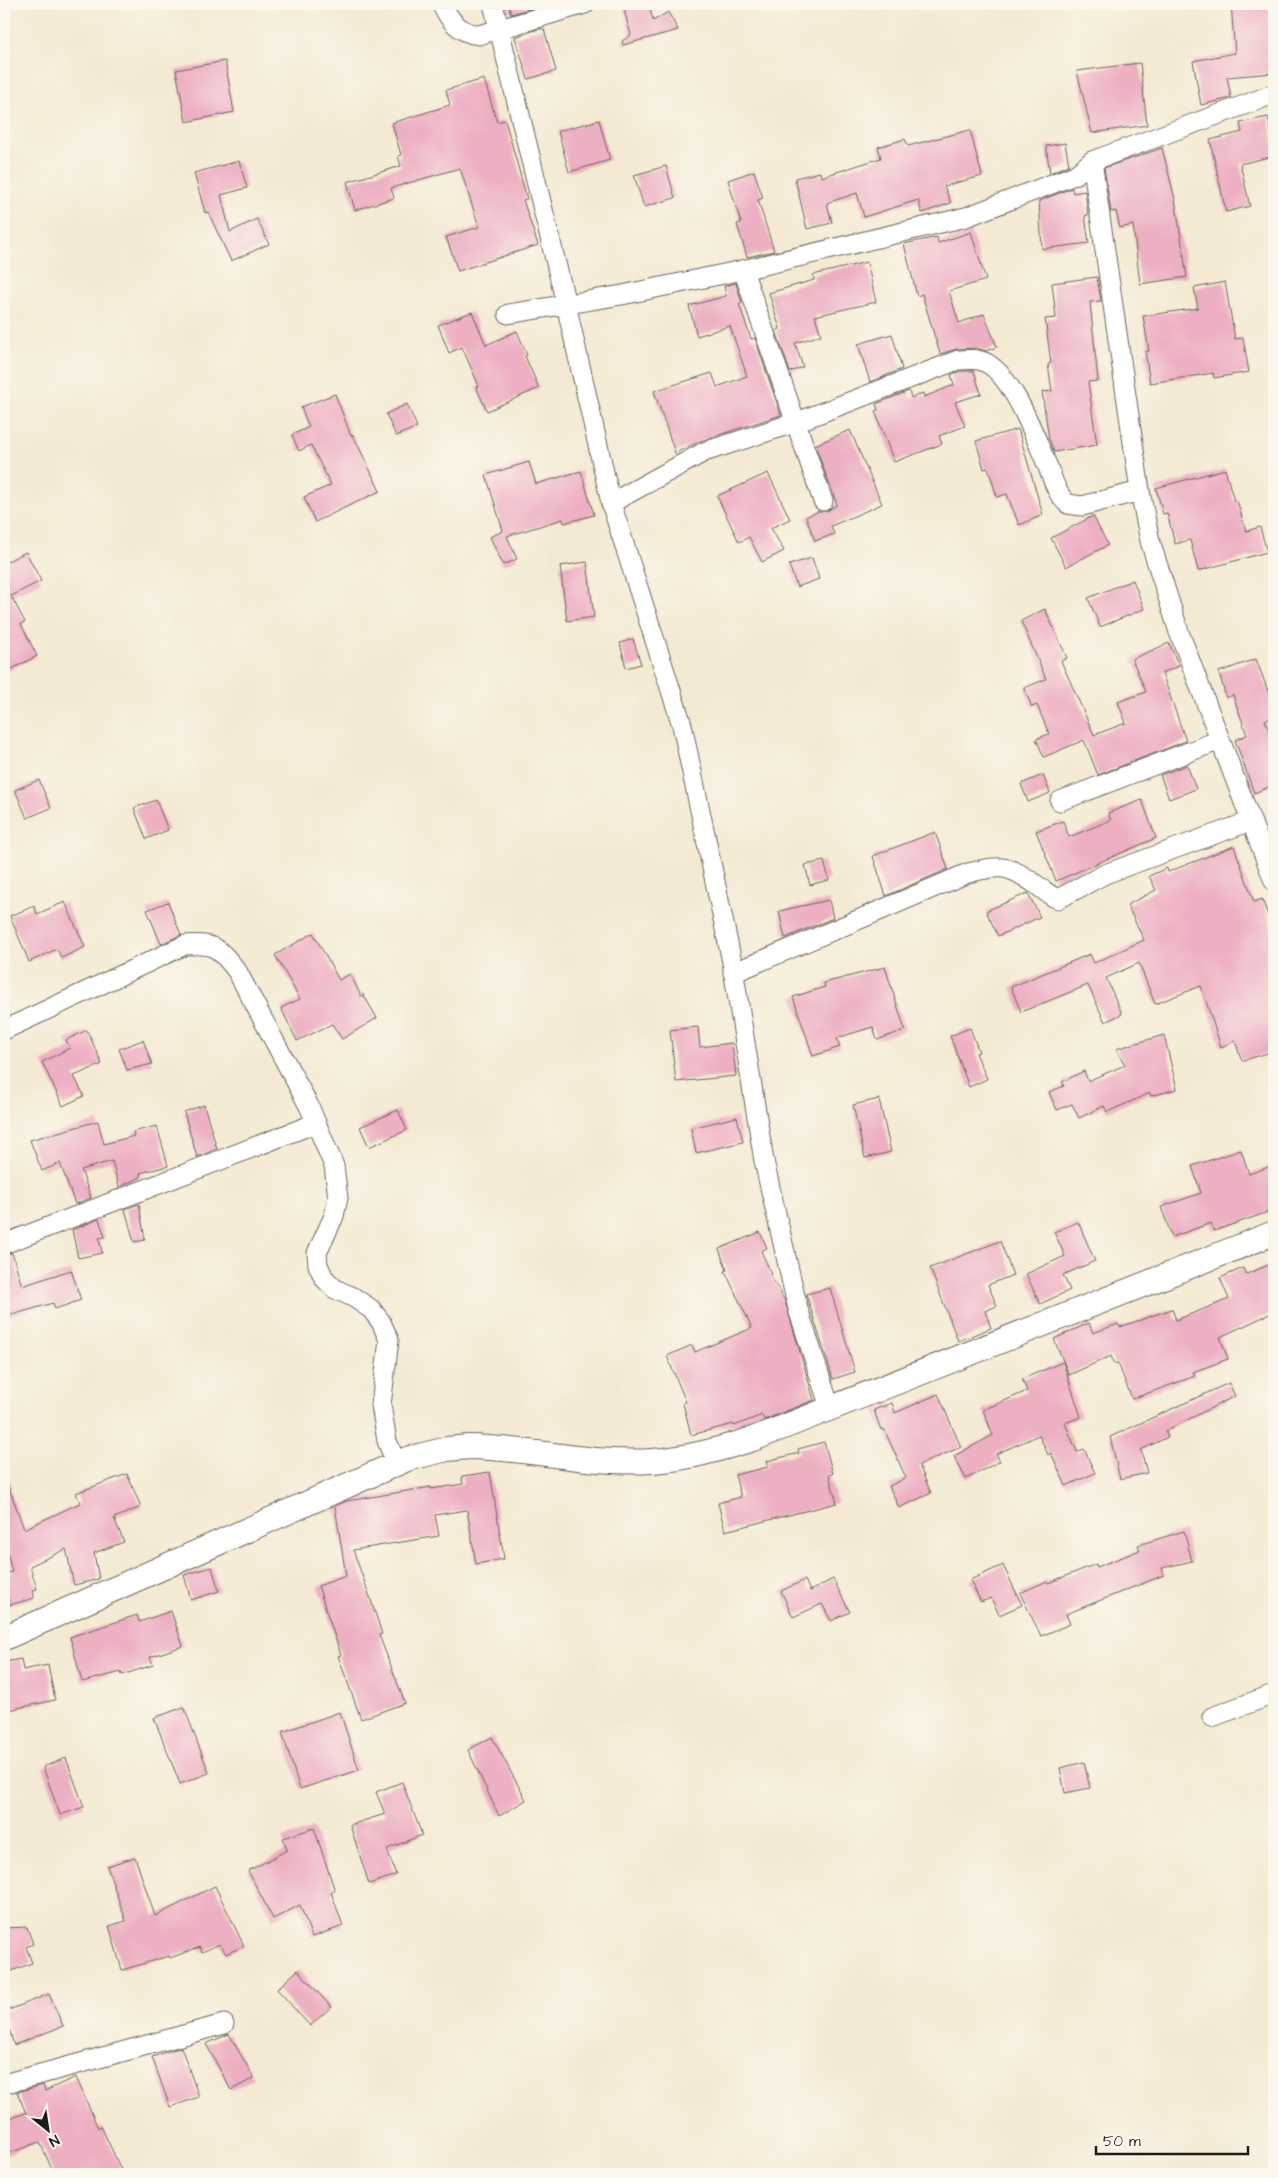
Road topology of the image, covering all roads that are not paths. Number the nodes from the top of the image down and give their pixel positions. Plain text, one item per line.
1 (441, 4) edge
2 (493, 4) edge
3 (585, 4) edge
4 (500, 30) junction
5 (1274, 94) edge
6 (1092, 161) junction
7 (743, 270) junction
8 (566, 304) junction
9 (508, 314) dead end
10 (797, 422) junction
11 (1140, 491) junction
12 (823, 501) dead end
13 (611, 503) junction
14 (1220, 740) junction
15 (1060, 801) dead end
16 (1251, 822) junction
17 (1274, 881) edge
18 (733, 973) junction
19 (4, 1030) edge
20 (316, 1123) junction
21 (1274, 1233) edge
22 (4, 1244) edge
23 (830, 1408) junction
24 (396, 1463) junction
25 (4, 1638) edge
26 (1274, 1694) edge
27 (1212, 1717) dead end
28 (224, 2024) dead end
29 (4, 2084) edge

1 - 4 street
2 - 4 street
3 - 4 street
4 - 8 street
5 - 6 street
6 - 7 street
6 - 11 street
7 - 8 street
7 - 10 street
8 - 9 street
8 - 13 street
10 - 11 street
10 - 12 street
10 - 13 street
11 - 14 street
13 - 18 street
14 - 15 street
14 - 16 street
16 - 17 street
16 - 18 street
18 - 23 street
19 - 20 street
20 - 22 street
20 - 24 street
21 - 23 street
23 - 24 street
24 - 25 street
26 - 27 street
28 - 29 street

